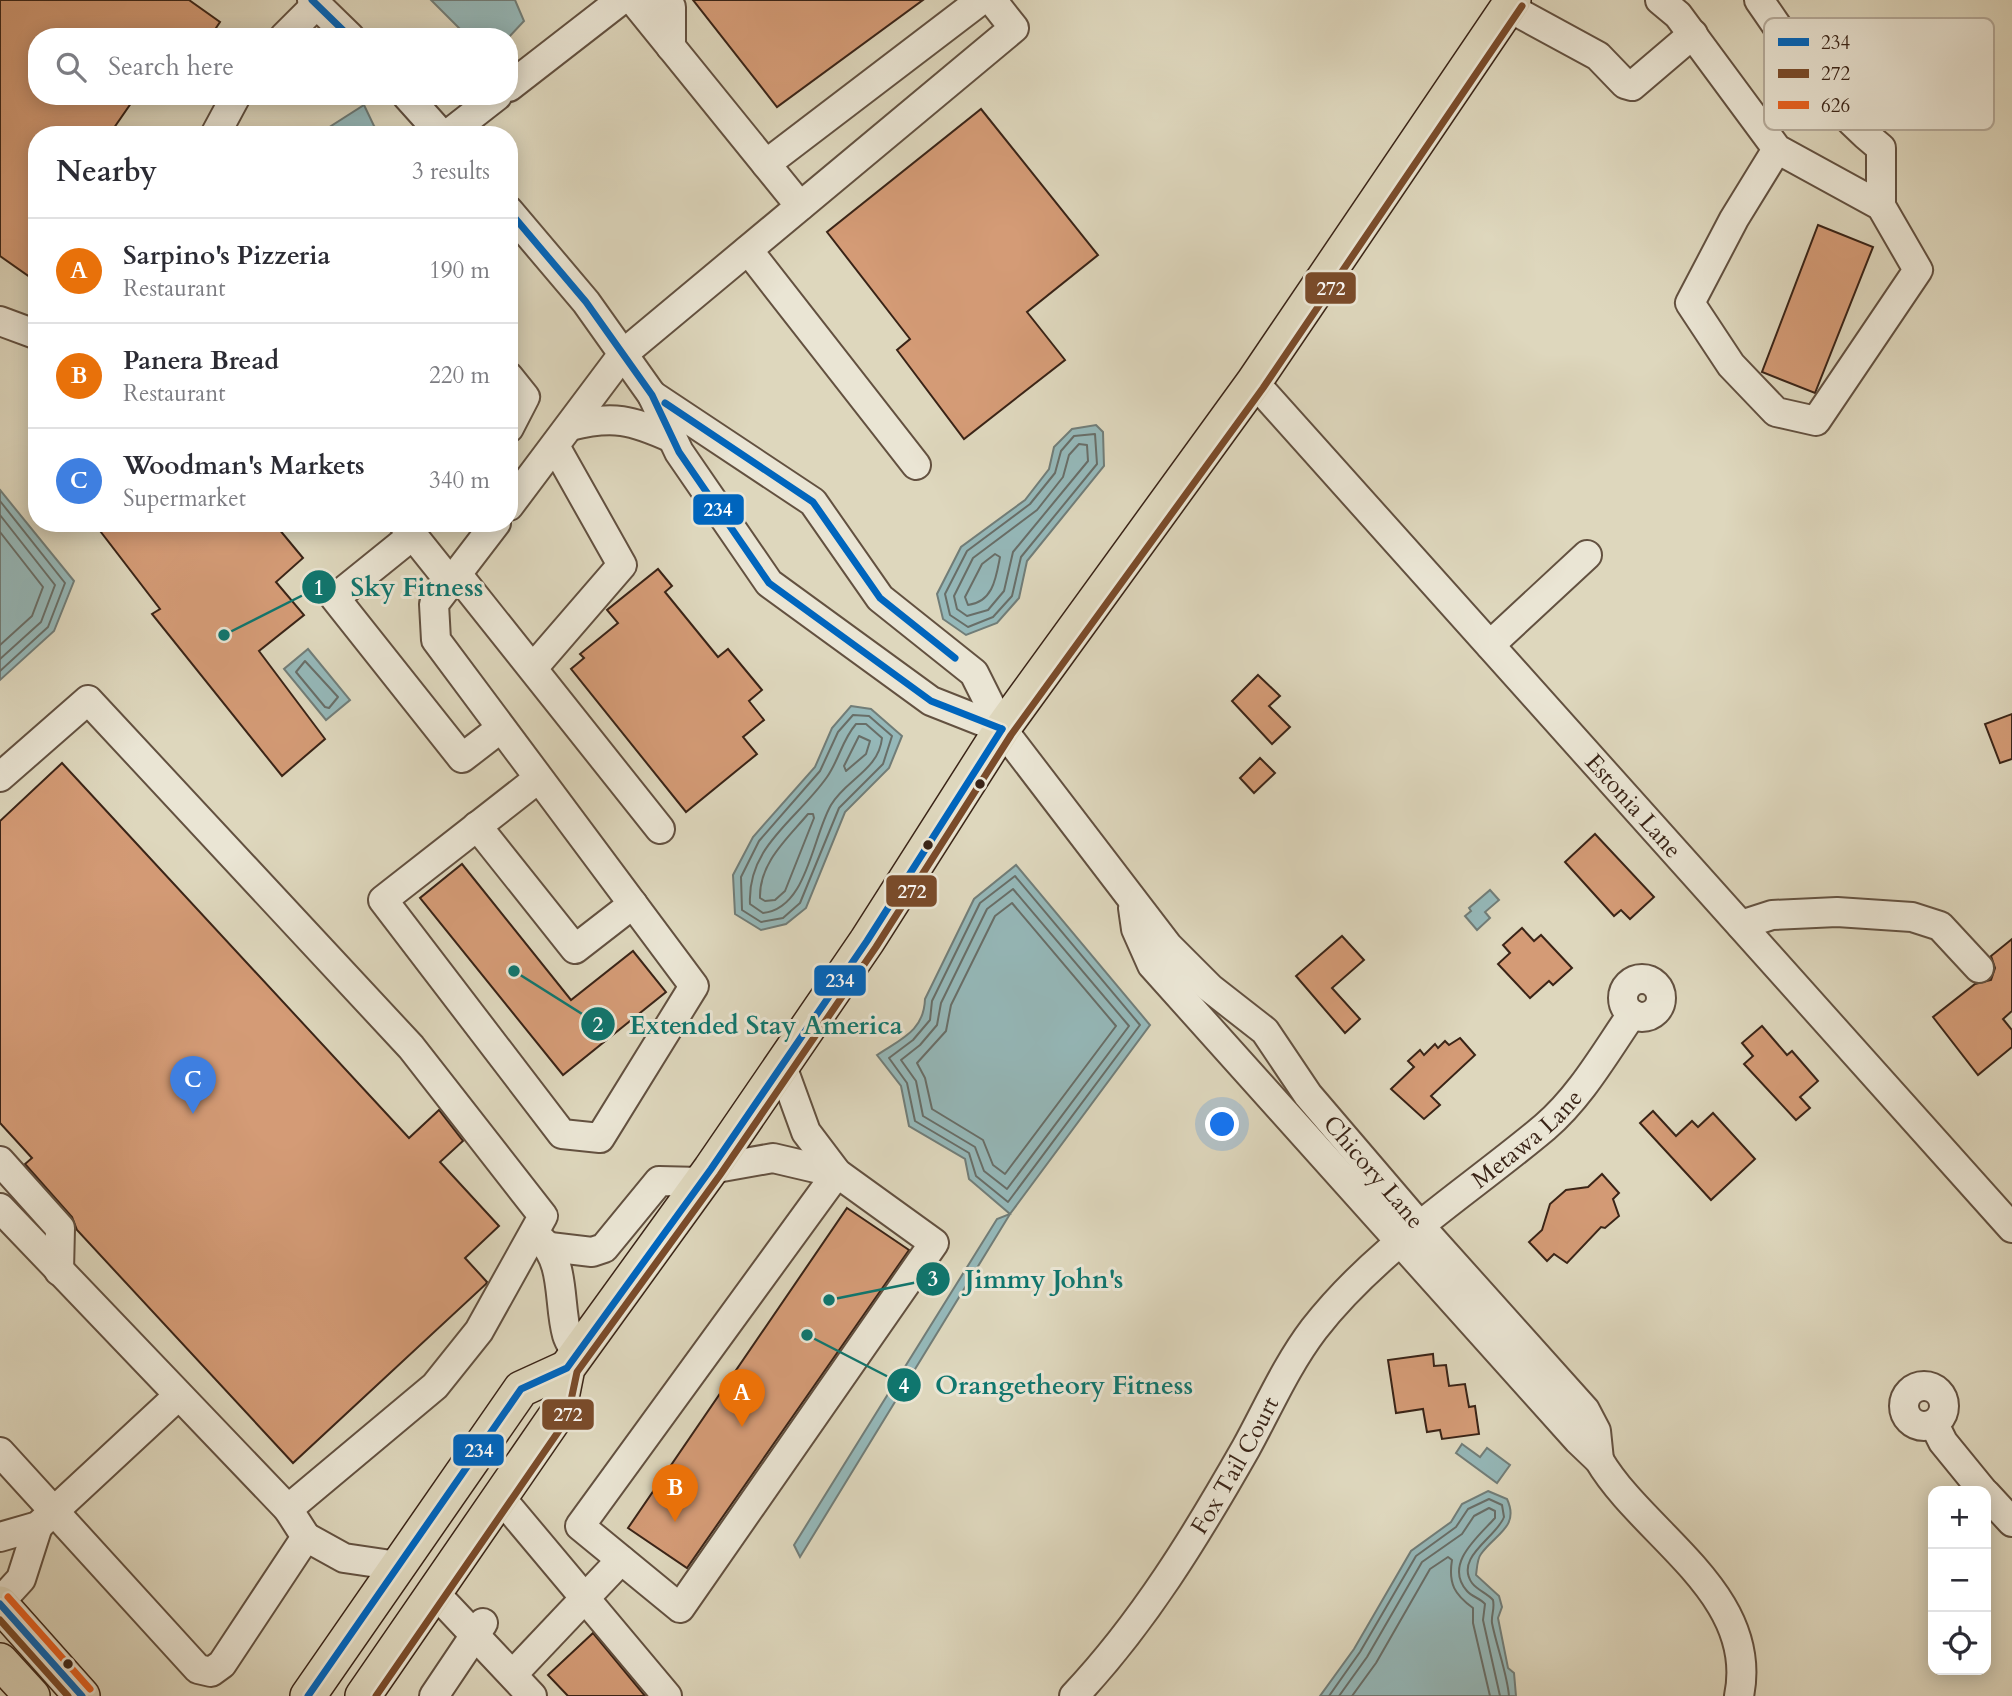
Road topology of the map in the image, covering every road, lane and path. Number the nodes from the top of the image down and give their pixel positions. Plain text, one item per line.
1 (621, 0) edge
2 (633, 0) edge
3 (648, 0) edge
4 (981, 0) edge
5 (992, 0) edge
6 (1660, 0) edge
7 (1759, 0) edge
8 (315, 2) edge
9 (1510, 3) edge
10 (1771, 18) edge
11 (292, 28) edge
12 (341, 28) edge
13 (1693, 34) junction
14 (671, 47) junction
15 (518, 80) edge
16 (231, 105) edge
17 (416, 105) edge
18 (485, 105) edge
19 (220, 126) edge
20 (436, 126) edge
21 (457, 126) edge
22 (1858, 130) edge
23 (1777, 149) junction
24 (766, 163) junction
25 (800, 206) junction
26 (1881, 206) junction
27 (518, 222) edge
28 (748, 250) junction
29 (0, 321) edge
30 (28, 329) edge
31 (623, 354) junction
32 (1254, 382) junction
33 (518, 388) edge
34 (652, 395) junction
35 (518, 411) edge
36 (562, 436) junction
37 (672, 438) junction
38 (916, 465) dead end
39 (518, 494) edge
40 (403, 532) edge
41 (413, 532) edge
42 (489, 532) edge
43 (1587, 555) dead end
44 (454, 578) junction
45 (1490, 645) junction
46 (533, 668) junction
47 (501, 727) junction
48 (1002, 729) junction
49 (0, 777) edge
50 (539, 778) junction
51 (477, 826) junction
52 (660, 829) dead end
53 (1132, 895) junction
54 (633, 904) junction
55 (1741, 925) junction
56 (1979, 968) dead end
57 (1238, 1009) junction
58 (1632, 1014) dead end
59 (1212, 1032) junction
60 (782, 1066) junction
61 (0, 1161) edge
62 (837, 1173) junction
63 (706, 1175) junction
64 (0, 1208) edge
65 (2012, 1228) edge
66 (1410, 1234) junction
67 (542, 1240) junction
68 (59, 1271) junction
69 (572, 1362) junction
70 (178, 1396) junction
71 (1934, 1424) dead end
72 (0, 1452) edge
73 (1978, 1486) edge
74 (500, 1497) junction
75 (1991, 1500) edge
76 (288, 1509) junction
77 (47, 1519) junction
78 (2012, 1522) edge
79 (0, 1537) edge
80 (306, 1537) junction
81 (621, 1560) junction
82 (398, 1566) junction
83 (434, 1592) junction
84 (585, 1599) junction
85 (0, 1603) edge
86 (480, 1630) junction
87 (0, 1661) edge
88 (513, 1674) junction
89 (32, 1696) edge
90 (82, 1696) edge
91 (308, 1696) edge
92 (363, 1696) edge
93 (434, 1696) edge
94 (532, 1696) edge
95 (667, 1696) edge
96 (1074, 1696) edge
97 (1739, 1696) edge

1 - 15 street
2 - 14 street
3 - 14 street
4 - 24 street
5 - 25 street
6 - 13 street
7 - 10 street
8 - 11 street
8 - 12 street
9 - 13 street
9 - 32 main road
13 - 23 street
14 - 24 street
16 - 19 street
17 - 20 street
18 - 21 street
22 - 26 street
23 - 26 street
23 - 26 street
24 - 25 street
25 - 28 street
27 - 31 street
28 - 31 street
28 - 38 street
29 - 30 street
31 - 34 street
31 - 36 street
32 - 45 street, Estonia Lane
32 - 48 main road
33 - 35 street
34 - 37 street
34 - 48 street, Chicory Lane
36 - 37 street
36 - 39 street
36 - 46 street
37 - 48 street
40 - 47 street
41 - 44 street
42 - 44 street
43 - 45 street
44 - 46 street
44 - 47 street
45 - 55 street, Estonia Lane
46 - 52 street
47 - 50 street
48 - 53 street, Chicory Lane
48 - 60 main road
49 - 67 street
50 - 51 street
50 - 54 street
51 - 54 street
51 - 54 street
53 - 57 street, Chicory Lane
53 - 59 street, Chicory Lane
55 - 56 street
55 - 65 street, Estonia Lane
57 - 59 street
57 - 66 street, Chicory Lane
58 - 66 street, Metawa Lane
59 - 66 street, Chicory Lane
60 - 62 street
60 - 63 main road
61 - 68 street
62 - 63 street
62 - 81 street
62 - 81 street
63 - 67 street
63 - 69 main road
64 - 68 street
66 - 96 street, Fox Tail Court
66 - 97 street, Chicory Lane
67 - 69 street
67 - 76 street
68 - 70 street
69 - 74 main road
69 - 82 main road
70 - 76 street
70 - 77 street
71 - 73 street
72 - 77 street
74 - 83 main road
74 - 84 street
75 - 78 street
76 - 80 street
77 - 79 street
77 - 80 street
77 - 85 street
80 - 82 street
81 - 84 street
82 - 91 main road
83 - 86 street
83 - 92 main road
84 - 88 street
84 - 95 street
85 - 90 main road
86 - 88 street
86 - 93 street
87 - 89 main road
88 - 94 street

